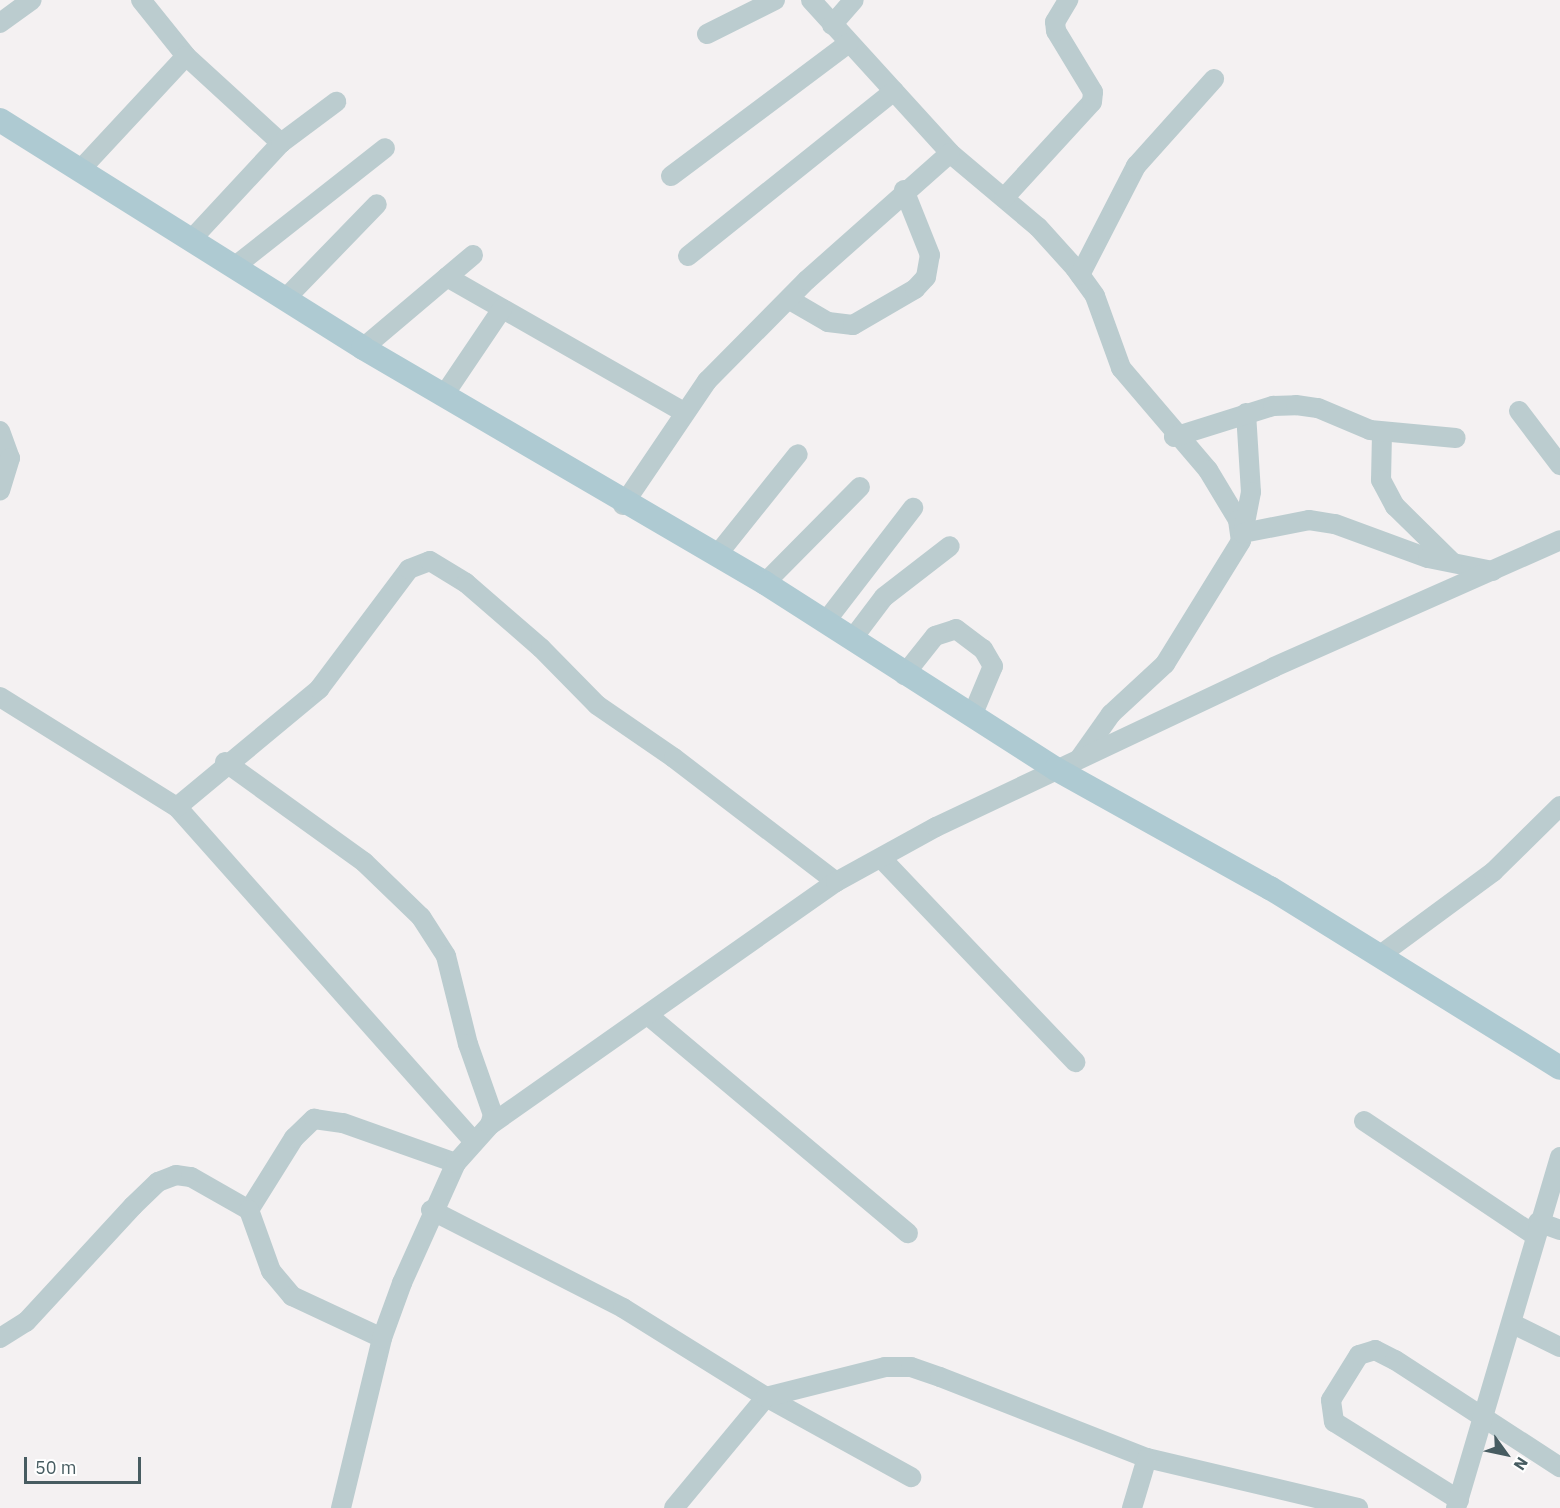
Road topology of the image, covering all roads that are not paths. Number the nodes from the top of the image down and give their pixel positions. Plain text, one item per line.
1 (32, 0) edge
2 (141, 0) edge
3 (775, 0) edge
4 (811, 0) edge
5 (854, 0) edge
6 (1068, 0) edge
7 (0, 23) edge
8 (832, 24) junction
9 (707, 34) dead end
10 (849, 44) junction
11 (186, 56) junction
12 (1214, 79) dead end
13 (894, 91) junction
14 (336, 102) dead end
15 (0, 120) edge
16 (281, 143) junction
17 (385, 148) dead end
18 (950, 153) junction
19 (81, 169) junction
20 (670, 176) dead end
21 (904, 190) junction
22 (1004, 198) junction
23 (377, 204) dead end
24 (191, 240) junction
25 (473, 255) dead end
26 (688, 256) dead end
27 (234, 267) junction
28 (1080, 275) junction
29 (447, 277) junction
30 (287, 297) junction
31 (790, 300) junction
32 (502, 309) junction
33 (363, 348) junction
34 (444, 395) junction
35 (1519, 411) dead end
36 (684, 412) junction
37 (1246, 413) junction
38 (0, 431) edge
39 (1382, 433) junction
40 (1174, 436) junction
41 (1456, 438) dead end
42 (798, 454) dead end
43 (1560, 465) edge
44 (860, 487) dead end
45 (0, 491) edge
46 (623, 504) junction
47 (913, 508) dead end
48 (1249, 508) junction
49 (1296, 522) junction
50 (1243, 533) junction
51 (1560, 540) edge
52 (950, 546) dead end
53 (717, 555) junction
54 (1457, 566) junction
55 (1493, 571) junction
56 (765, 583) junction
57 (826, 621) junction
58 (853, 638) junction
59 (904, 675) junction
60 (0, 698) edge
61 (972, 716) junction
62 (1080, 758) junction
63 (225, 762) junction
64 (1056, 769) junction
65 (1560, 806) edge
66 (177, 807) junction
67 (881, 858) junction
68 (836, 882) junction
69 (1379, 956) junction
70 (649, 1016) junction
71 (1075, 1062) dead end
72 (1560, 1068) edge
73 (1364, 1121) dead end
74 (490, 1125) junction
75 (474, 1141) junction
76 (1560, 1157) edge
77 (456, 1163) junction
78 (249, 1210) junction
79 (431, 1210) junction
80 (1536, 1228) junction
81 (1560, 1230) edge
82 (908, 1233) dead end
83 (1515, 1325) junction
84 (0, 1338) edge
85 (382, 1338) junction
86 (1560, 1347) edge
87 (766, 1397) junction
88 (1485, 1422) junction
89 (1147, 1458) junction
90 (1560, 1467) edge
91 (911, 1477) dead end
92 (1457, 1504) edge
93 (341, 1508) edge
94 (674, 1508) edge
95 (1132, 1508) edge
96 (1358, 1508) edge

1 - 7 street
2 - 11 street
3 - 9 street
4 - 8 street
5 - 8 street
6 - 22 street
8 - 10 street
10 - 13 street
10 - 20 street
11 - 16 street
11 - 19 street
12 - 28 street
13 - 18 street
13 - 26 street
14 - 16 street
15 - 19 main road
16 - 24 street
17 - 27 street
18 - 21 street
18 - 22 street
19 - 24 main road
21 - 31 street
21 - 31 street
22 - 28 street
23 - 30 street
24 - 27 main road
25 - 29 street
27 - 30 main road
28 - 40 street
29 - 32 street
29 - 33 street
30 - 33 main road
31 - 36 street
32 - 34 street
32 - 36 street
33 - 34 main road
34 - 46 main road
35 - 43 street
36 - 46 street
37 - 39 street
37 - 40 street
37 - 48 street
38 - 45 street
39 - 41 street
39 - 54 street
40 - 50 street
42 - 53 street
44 - 56 street
46 - 53 main road
47 - 57 street
48 - 49 street
48 - 50 street
49 - 50 street
49 - 54 street
50 - 62 street
51 - 55 street
52 - 58 street
53 - 56 main road
54 - 55 street
55 - 62 street
56 - 57 main road
57 - 58 main road
58 - 59 main road
59 - 61 main road
59 - 61 street
60 - 66 street
61 - 64 main road
62 - 64 street
63 - 66 street
63 - 68 street
63 - 74 street
64 - 67 street
64 - 69 main road
65 - 69 street
66 - 75 street
67 - 68 street
67 - 71 street
68 - 70 street
69 - 72 main road
70 - 74 street
70 - 82 street
73 - 80 street
74 - 75 street
75 - 77 street
76 - 80 street
77 - 78 street
77 - 79 street
78 - 84 street
78 - 85 street
79 - 85 street
79 - 87 street
80 - 81 street
80 - 83 street
83 - 86 street
83 - 88 street
85 - 93 street
87 - 89 street
87 - 91 street
87 - 94 street
88 - 90 street
88 - 92 street
88 - 92 street
89 - 95 street
89 - 96 street

